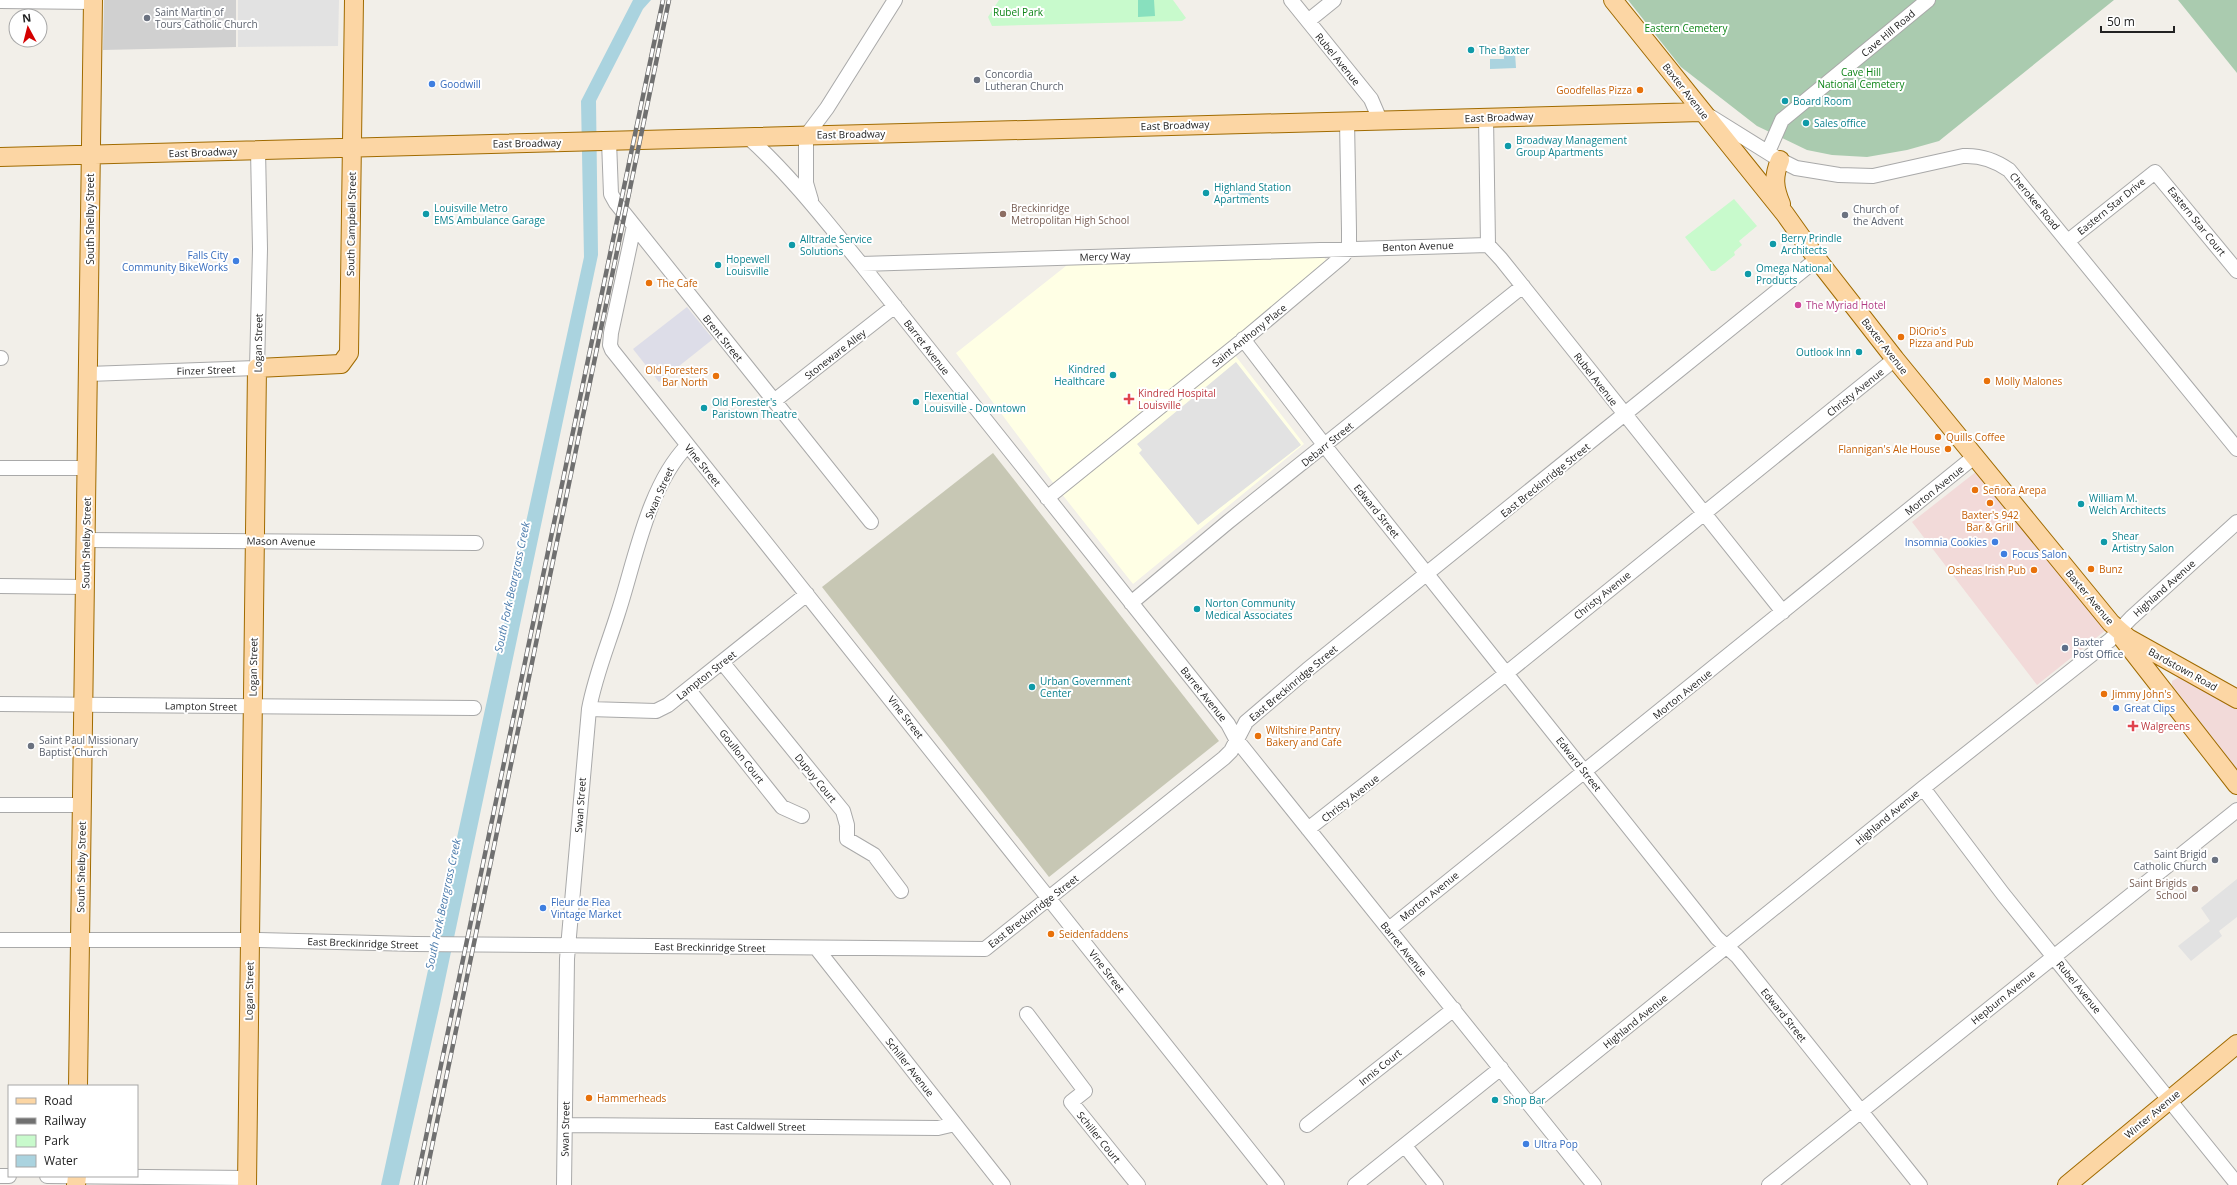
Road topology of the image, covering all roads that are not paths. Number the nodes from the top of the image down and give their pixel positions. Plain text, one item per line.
1 (346, 0) edge
2 (354, 0) edge
3 (895, 0) edge
4 (1291, 0) edge
5 (1334, 0) edge
6 (1613, 0) edge
7 (1928, 0) edge
8 (93, 1) edge
9 (0, 2) edge
10 (1308, 21) junction
11 (353, 89) junction
12 (1702, 112) junction
13 (1486, 117) junction
14 (1380, 120) junction
15 (1346, 121) junction
16 (806, 136) junction
17 (748, 137) junction
18 (604, 141) junction
19 (352, 147) junction
20 (258, 150) junction
21 (90, 155) junction
22 (1774, 156) junction
23 (0, 157) edge
24 (2155, 172) joint
25 (813, 204) junction
26 (1785, 214) junction
27 (634, 226) junction
28 (2068, 241) junction
29 (1488, 245) junction
30 (1349, 248) junction
31 (1817, 259) junction
32 (861, 264) junction
33 (2237, 272) edge
34 (1523, 286) junction
35 (895, 306) junction
36 (1243, 339) junction
37 (346, 358) joint
38 (1895, 359) junction
39 (257, 368) junction
40 (88, 374) junction
41 (774, 401) junction
42 (1625, 415) junction
43 (687, 446) junction
44 (1325, 446) junction
45 (2237, 449) edge
46 (1974, 457) junction
47 (0, 468) edge
48 (86, 468) junction
49 (1048, 498) junction
50 (1704, 513) junction
51 (871, 522) dead end
52 (2237, 522) edge
53 (86, 540) junction
54 (255, 541) junction
55 (476, 543) dead end
56 (1427, 574) junction
57 (0, 586) edge
58 (85, 587) junction
59 (807, 594) junction
60 (1131, 603) junction
61 (1783, 612) junction
62 (2124, 635) junction
63 (722, 662) junction
64 (1506, 672) junction
65 (688, 689) junction
66 (2237, 699) edge
67 (0, 704) edge
68 (82, 704) junction
69 (252, 707) junction
70 (474, 708) dead end
71 (589, 709) junction
72 (1236, 739) junction
73 (1585, 772) junction
74 (2237, 784) edge
75 (1923, 788) junction
76 (0, 805) edge
77 (82, 805) junction
78 (2237, 810) edge
79 (802, 816) dead end
80 (1308, 829) junction
81 (901, 891) dead end
82 (1050, 899) junction
83 (1388, 929) junction
84 (0, 940) edge
85 (250, 940) junction
86 (79, 941) junction
87 (569, 946) junction
88 (1727, 947) junction
89 (817, 949) junction
90 (2054, 956) junction
91 (1454, 1009) junction
92 (1027, 1014) dead end
93 (2237, 1044) edge
94 (1501, 1068) junction
95 (78, 1085) edge
96 (2170, 1100) junction
97 (1530, 1105) junction
98 (1861, 1112) junction
99 (955, 1124) junction
100 (565, 1125) junction
101 (1308, 1125) dead end
102 (1405, 1146) junction
103 (111, 1177) edge
104 (247, 1181) edge
105 (2237, 1184) edge
106 (564, 1185) edge
107 (1003, 1185) edge
108 (1138, 1185) edge
109 (1277, 1185) edge
110 (1355, 1185) edge
111 (1436, 1185) edge
112 (1594, 1185) edge
113 (1769, 1185) edge
114 (1920, 1185) edge
115 (2067, 1185) edge

1 - 11 main road, South Campbell Street
2 - 11 main road, South Campbell Street
3 - 16 street
4 - 10 street, Rubel Avenue
5 - 10 street
6 - 12 main road, Baxter Avenue
7 - 22 street, Cave Hill Road
8 - 9 street
8 - 21 main road, South Shelby Street
10 - 14 street, Rubel Avenue
11 - 19 main road, South Campbell Street
12 - 13 main road, East Broadway
12 - 22 street, Cherokee Road
12 - 26 main road, Baxter Avenue
13 - 14 main road, East Broadway
13 - 29 street
14 - 15 main road, East Broadway
15 - 16 main road, East Broadway
15 - 30 street
16 - 17 main road, East Broadway
16 - 25 street, Barret Avenue
17 - 18 main road, East Broadway
17 - 25 street, Barret Avenue
18 - 19 main road, East Broadway
18 - 27 street, Brent Street
19 - 20 main road, East Broadway
19 - 37 main road, South Campbell Street
20 - 21 main road, East Broadway
20 - 39 street, Logan Street
21 - 23 main road, East Broadway
21 - 40 main road, South Shelby Street
22 - 26 main road
22 - 28 street, Cherokee Road
24 - 28 street, Eastern Star Drive
24 - 33 street, Eastern Star Court
25 - 32 street, Barret Avenue
26 - 31 main road, Baxter Avenue
27 - 41 street, Brent Street
27 - 43 street, Vine Street
28 - 45 street, Cherokee Road
29 - 30 street, Benton Avenue
29 - 34 street, Rubel Avenue
30 - 32 street, Mercy Way
30 - 36 street, Saint Anthony Place
31 - 38 main road, Baxter Avenue
31 - 42 street, East Breckinridge Street
32 - 35 street, Barret Avenue
34 - 42 street, Rubel Avenue
34 - 44 street, Debarr Street
35 - 41 street, Stoneware Alley
35 - 49 street, Barret Avenue
36 - 44 street, Edward Street
36 - 49 street, Saint Anthony Place
37 - 39 main road, Finzer Street
38 - 46 main road, Baxter Avenue
38 - 50 street, Christy Avenue
39 - 40 street, Finzer Street
39 - 54 main road, Logan Street
40 - 48 main road, South Shelby Street
41 - 51 street, Brent Street
42 - 50 street, Rubel Avenue
42 - 56 street, East Breckinridge Street
43 - 59 street, Vine Street
43 - 71 street, Swan Street
44 - 56 street, Edward Street
44 - 60 street, Debarr Street
46 - 61 street, Morton Avenue
46 - 62 main road, Baxter Avenue
47 - 48 street
48 - 53 main road, South Shelby Street
49 - 60 street, Barret Avenue
50 - 61 street, Rubel Avenue
50 - 64 street, Christy Avenue
52 - 62 street, Highland Avenue
53 - 54 street, Mason Avenue
53 - 58 main road, South Shelby Street
54 - 55 street, Mason Avenue
54 - 69 main road, Logan Street
56 - 64 street, Edward Street
56 - 72 street, East Breckinridge Street
57 - 58 street
58 - 68 main road, South Shelby Street
59 - 63 street, Lampton Street
59 - 82 street, Vine Street
60 - 72 street, Barret Avenue
61 - 73 street, Morton Avenue
62 - 66 main road, Bardstown Road
62 - 74 main road, Baxter Avenue
62 - 75 street, Highland Avenue
63 - 65 street, Lampton Street
63 - 81 street, Dupuy Court
64 - 73 street, Edward Street
64 - 80 street, Christy Avenue
65 - 71 street, Lampton Street
65 - 79 street, Goullon Court
67 - 68 street, Lampton Street
68 - 69 street, Lampton Street
68 - 77 main road, South Shelby Street
69 - 70 street, Lampton Street
69 - 85 main road, Logan Street
71 - 87 street, Swan Street
72 - 80 street, Barret Avenue
72 - 82 street, East Breckinridge Street
73 - 83 street, Morton Avenue
73 - 88 street, Edward Street
75 - 88 street, Highland Avenue
75 - 90 street, Rubel Avenue
76 - 77 street
77 - 86 main road, South Shelby Street
78 - 90 street, Hepburn Avenue
80 - 83 street, Barret Avenue
82 - 89 street, East Breckinridge Street
82 - 109 street, Vine Street
83 - 91 street, Barret Avenue
84 - 86 street, East Breckinridge Street
85 - 86 street, East Breckinridge Street
85 - 87 street, East Breckinridge Street
85 - 104 main road, Logan Street
86 - 95 main road, South Shelby Street
87 - 89 street, East Breckinridge Street
87 - 100 street, Swan Street
88 - 97 street, Highland Avenue
88 - 98 street, Edward Street
89 - 99 street, Schiller Avenue
90 - 96 street, Rubel Avenue
90 - 98 street, Hepburn Avenue
91 - 94 street, Barret Avenue
91 - 101 street, Innis Court
92 - 108 street, Schiller Court
93 - 96 main road, Winter Avenue
94 - 97 street, Barret Avenue
94 - 102 street
96 - 105 street, Rubel Avenue
96 - 115 main road, Winter Avenue
97 - 112 street, Barret Avenue
98 - 113 street, Hepburn Avenue
98 - 114 street, Edward Street
99 - 100 street, East Caldwell Street
99 - 107 street, Schiller Avenue
100 - 106 street, Swan Street
102 - 110 street
102 - 111 street
103 - 104 street

